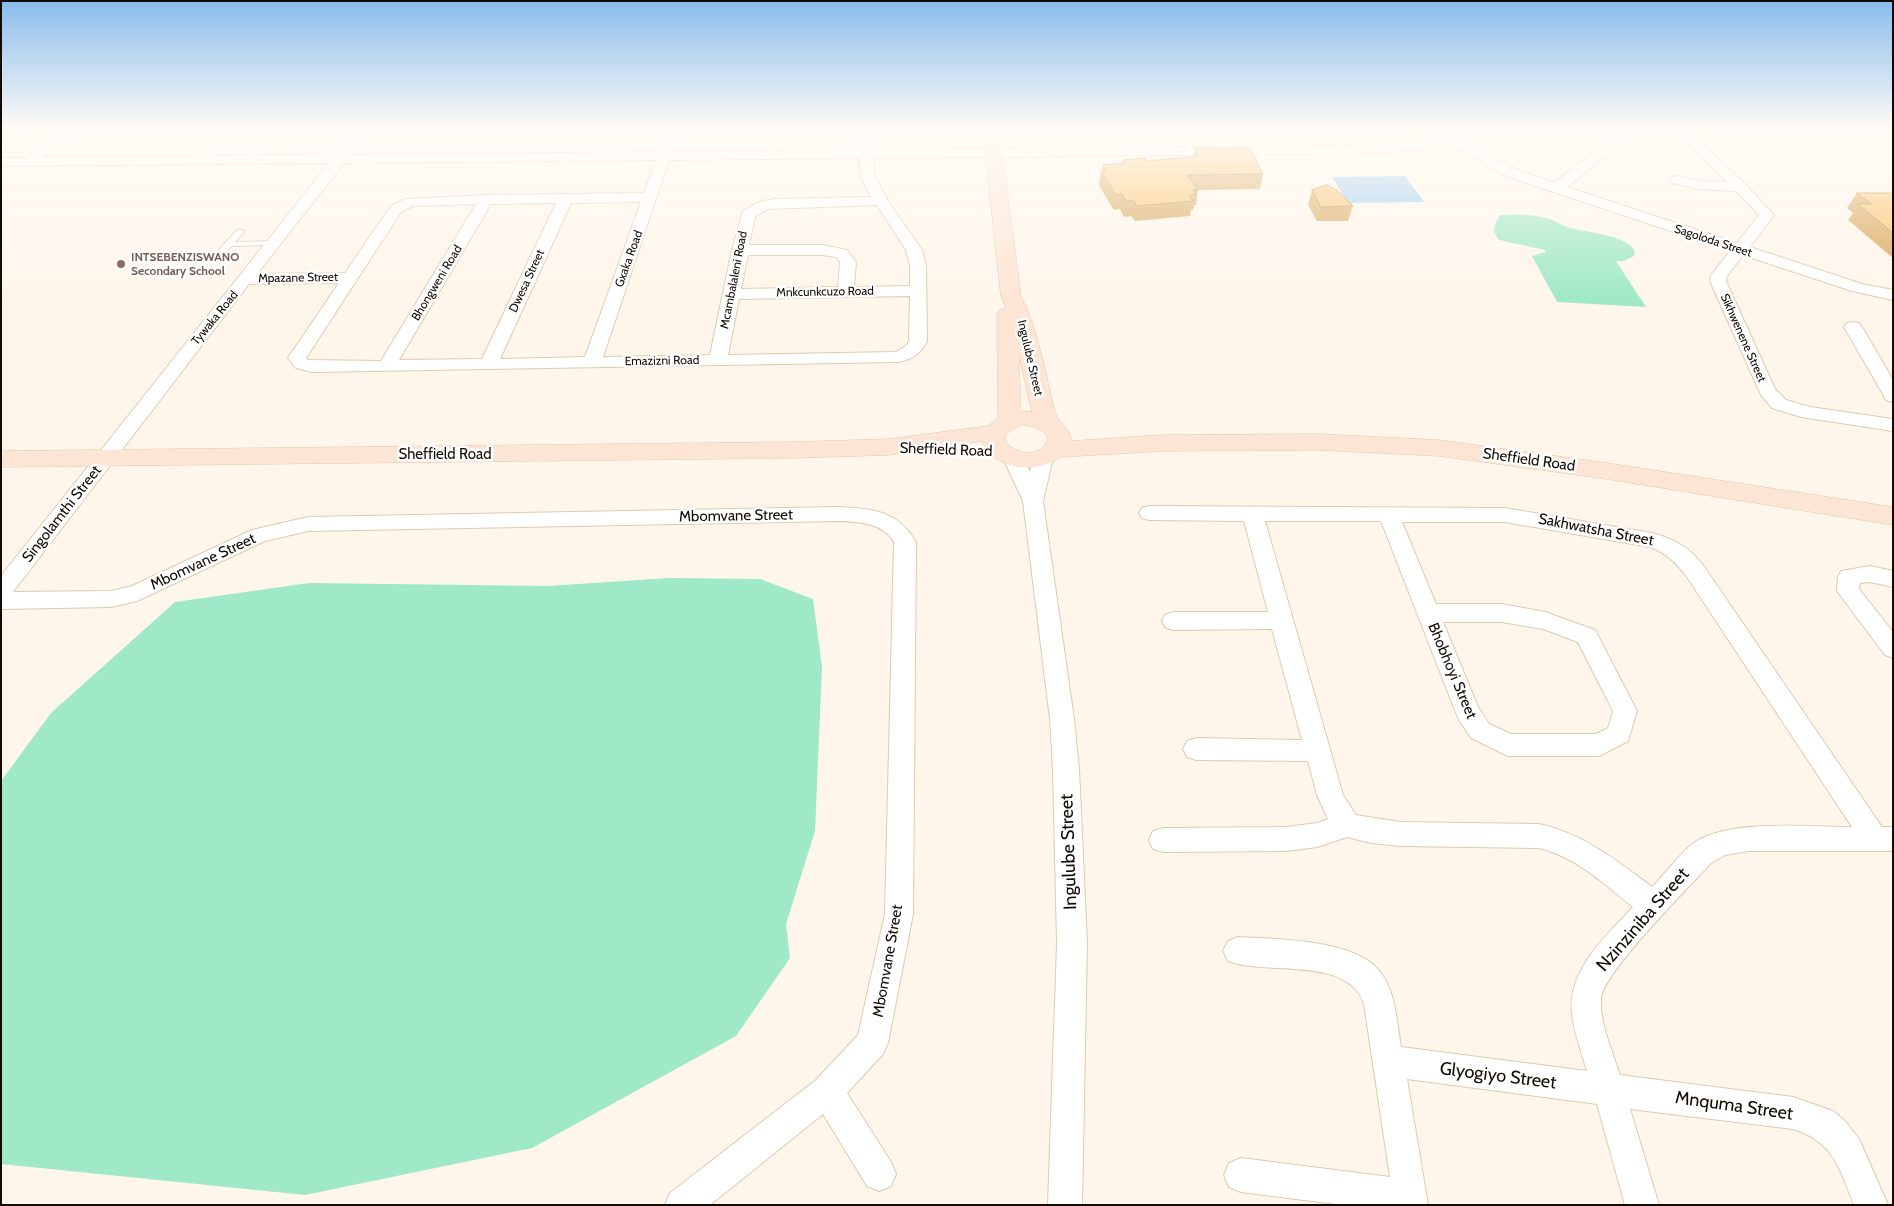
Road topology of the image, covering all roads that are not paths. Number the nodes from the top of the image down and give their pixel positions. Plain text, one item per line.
1 (319, 186) edge
2 (654, 186) edge
3 (873, 186) edge
4 (997, 186) edge
5 (1551, 186) edge
6 (1726, 186) edge
7 (1740, 187) joint
8 (1556, 188) joint
9 (650, 197) junction
10 (566, 198) junction
11 (487, 199) junction
12 (881, 201) junction
13 (241, 231) dead end
14 (274, 243) junction
15 (230, 244) junction
16 (740, 250) junction
17 (1740, 250) junction
18 (215, 259) dead end
19 (350, 278) junction
20 (246, 279) junction
21 (918, 291) junction
22 (846, 292) junction
23 (731, 294) junction
24 (1893, 295) edge
25 (1011, 296) junction
26 (1853, 327) dead end
27 (718, 361) junction
28 (592, 362) junction
29 (489, 364) junction
30 (387, 366) junction
31 (1893, 396) edge
32 (1893, 425) edge
33 (1005, 441) junction
34 (1051, 441) junction
35 (1, 459) edge
36 (104, 459) junction
37 (1033, 501) junction
38 (1149, 513) dead end
39 (1252, 513) junction
40 (1388, 513) junction
41 (1893, 516) edge
42 (1893, 579) edge
43 (1, 592) edge
44 (1, 601) edge
45 (1428, 613) junction
46 (1281, 620) junction
47 (1173, 621) dead end
48 (1893, 649) edge
49 (1196, 750) dead end
50 (1318, 751) junction
51 (1347, 825) junction
52 (1884, 839) edge
53 (1163, 840) dead end
54 (1653, 905) junction
55 (1238, 951) dead end
56 (1387, 1060) junction
57 (1608, 1090) junction
58 (827, 1091) junction
59 (879, 1174) dead end
60 (1241, 1176) dead end
61 (1410, 1200) edge
62 (682, 1205) edge
63 (1064, 1205) edge
64 (1642, 1205) edge
65 (1871, 1205) edge

1 - 14 street, Tywaka Road
2 - 9 street, Gxaka Road
3 - 12 street, Emazizni Road
4 - 25 street, Ingulube Street
5 - 8 street, Sagoloda Street
6 - 7 street
7 - 17 street
8 - 17 street, Sagoloda Street
9 - 10 street
9 - 28 street, Gxaka Road
10 - 11 street
10 - 29 street, Dwesa Street
11 - 19 street
11 - 30 street, Bhongweni Road
12 - 16 street, Mcambalaleni Road
12 - 21 street, Emazizni Road
13 - 15 lane
14 - 15 lane
14 - 20 street, Tywaka Road
15 - 18 lane
16 - 22 street
16 - 23 street, Mcambalaleni Road
17 - 24 street, Sagoloda Street
17 - 32 street, Sikhwenene Street
19 - 20 street, Mpazane Street
19 - 30 street, Emazizni Road
20 - 36 street, Tywaka Road
21 - 22 street, Mnkcunkcuzo Road
21 - 27 street, Emazizni Road
22 - 23 street, Mnkcunkcuzo Road
23 - 27 street, Mcambalaleni Road
25 - 33 street, Ingulube Street
25 - 34 street, Ingulube Street
26 - 31 street
27 - 28 street, Emazizni Road
28 - 29 street, Emazizni Road
29 - 30 street, Emazizni Road
33 - 34 street
33 - 34 street
33 - 36 street, Sheffield Road
33 - 37 street, Ingulube Street
34 - 37 street, Ingulube Street
34 - 41 street, Sheffield Road
35 - 36 street, Sheffield Road
36 - 43 street, Singolamthi Street
37 - 63 street, Ingulube Street
38 - 39 street, Sakhwatsha Street
39 - 40 street, Sakhwatsha Street
39 - 46 street
40 - 45 street, Bhobhoyi Street
40 - 52 street, Sakhwatsha Street
42 - 48 street
44 - 58 street, Mbomvane Street
45 - 45 street, Bhobhoyi Street
46 - 47 street
46 - 50 street
49 - 50 street
50 - 51 street
51 - 53 street
51 - 54 street
52 - 54 street, Nzinziniba Street
54 - 57 street, Nzinziniba Street
55 - 56 street
56 - 57 street, Glyogiyo Street
56 - 61 street
57 - 64 street, Nzinziniba Street
57 - 65 street, Mnquma Street
58 - 59 street
58 - 62 street, Mbomvane Street
60 - 61 street

